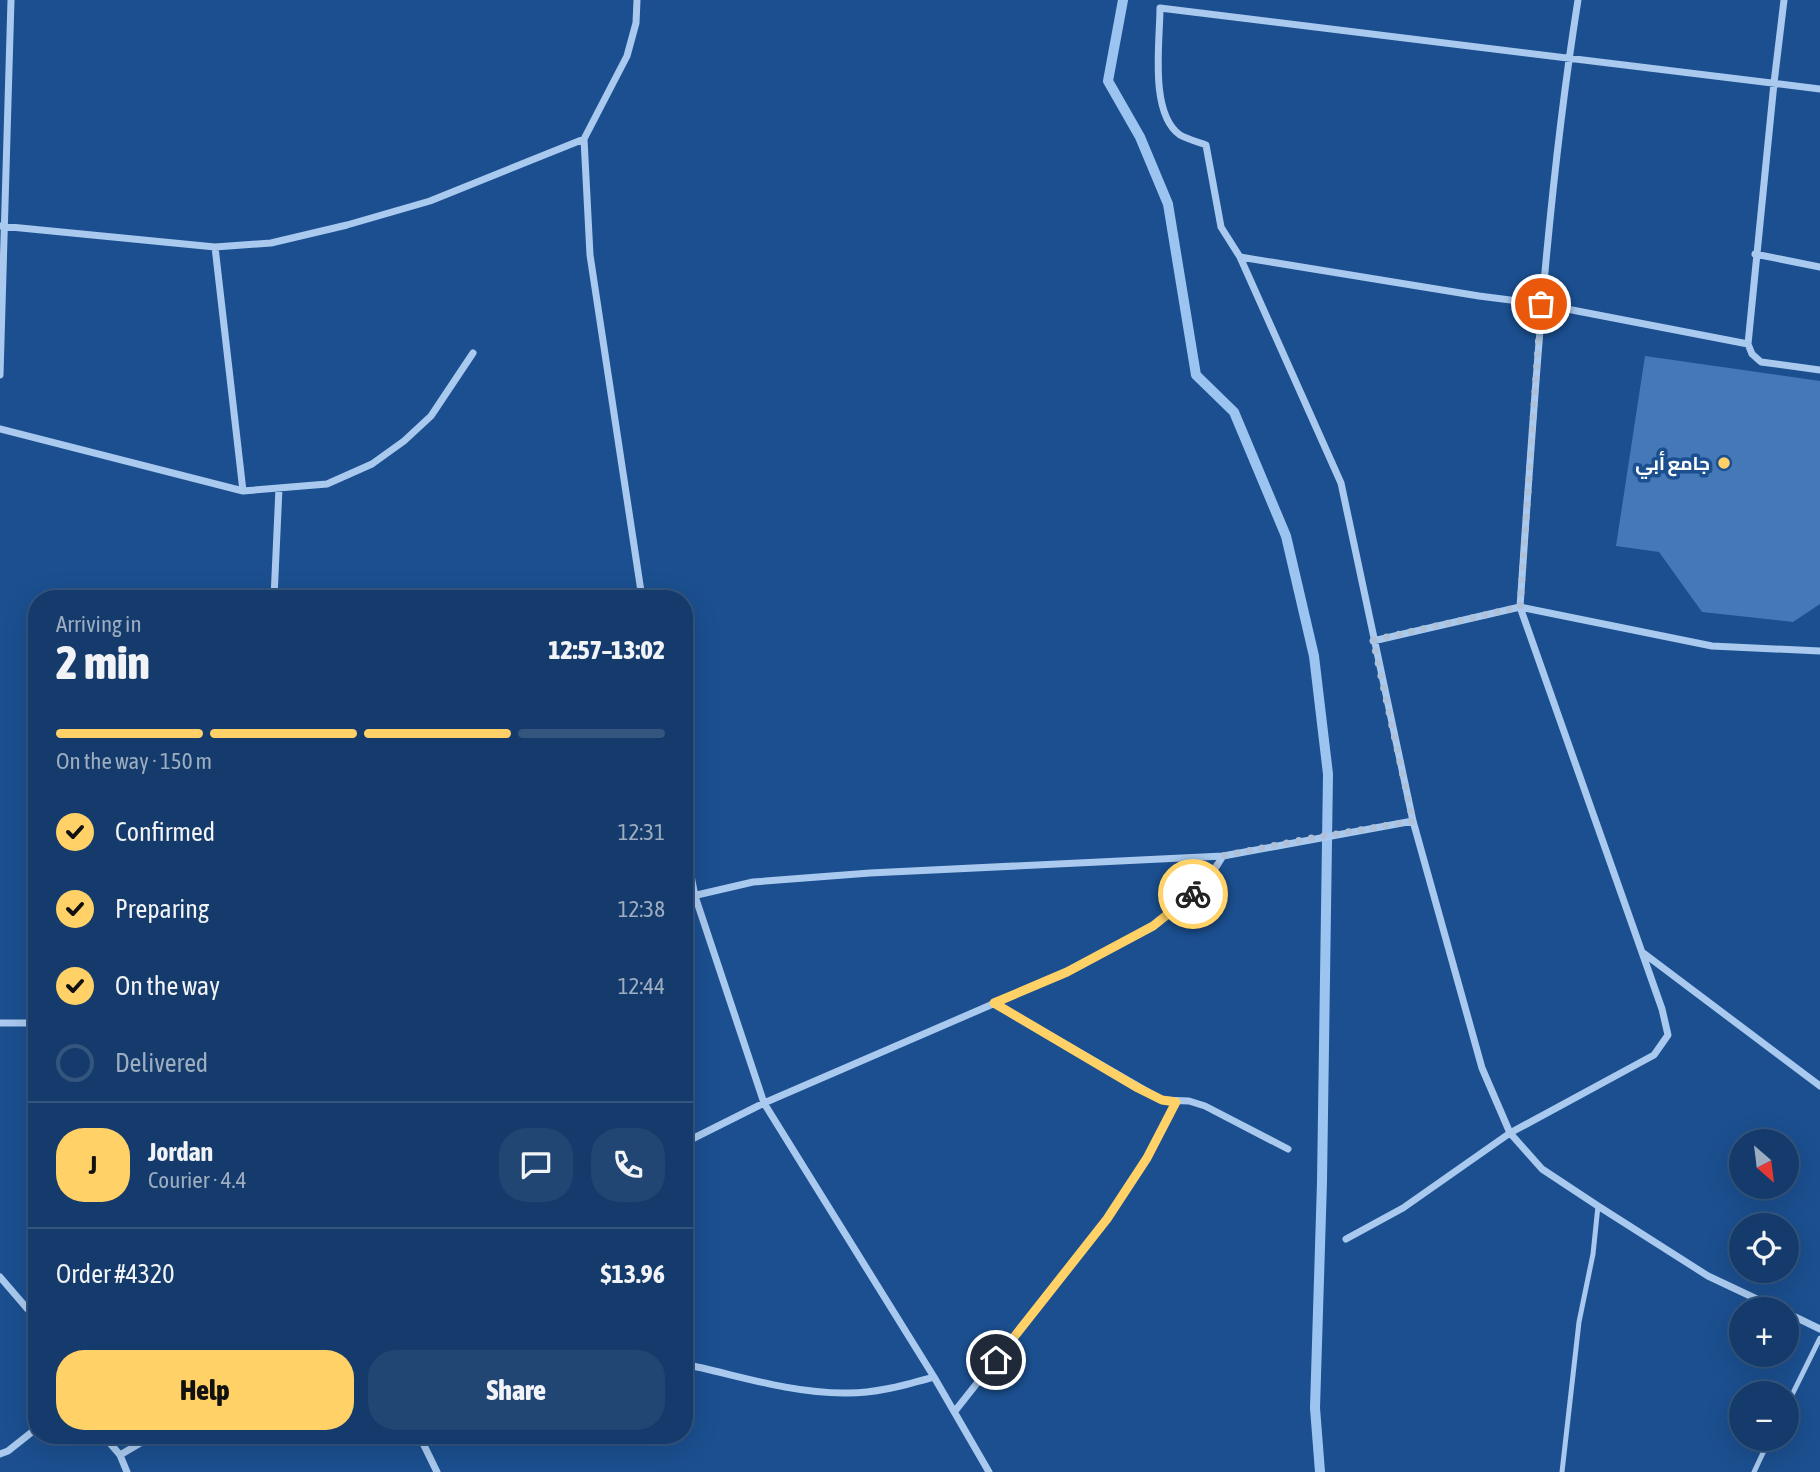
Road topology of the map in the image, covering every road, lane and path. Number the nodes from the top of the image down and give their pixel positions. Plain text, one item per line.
1 (11, 0) edge
2 (637, 0) edge
3 (1578, 0) edge
4 (1784, 0) edge
5 (1569, 58) junction
6 (1774, 83) junction
7 (1820, 89) edge
8 (584, 139) junction
9 (3, 226) edge
10 (215, 247) junction
11 (1755, 254) junction
12 (1240, 257) junction
13 (1820, 267) edge
14 (1541, 304) junction
15 (1748, 344) junction
16 (473, 353) dead end
17 (1820, 370) edge
18 (0, 375) edge
19 (0, 429) edge
20 (279, 488) junction
21 (243, 491) junction
22 (274, 590) edge
23 (641, 590) edge
24 (1520, 607) junction
25 (1373, 640) junction
26 (1820, 651) edge
27 (1413, 821) junction
28 (1223, 856) junction
29 (693, 886) edge
30 (695, 896) junction
31 (1641, 951) junction
32 (994, 1003) junction
33 (0, 1023) edge
34 (28, 1023) edge
35 (1820, 1086) edge
36 (764, 1102) junction
37 (1176, 1102) junction
38 (1510, 1133) junction
39 (693, 1138) edge
40 (1288, 1149) dead end
41 (1598, 1206) junction
42 (1346, 1239) dead end
43 (0, 1277) edge
44 (1752, 1297) edge
45 (28, 1310) edge
46 (1799, 1319) edge
47 (1820, 1329) edge
48 (1820, 1338) edge
49 (693, 1366) edge
50 (934, 1377) junction
51 (1799, 1381) edge
52 (955, 1411) junction
53 (28, 1435) edge
54 (111, 1444) edge
55 (137, 1444) edge
56 (423, 1444) edge
57 (1764, 1451) edge
58 (0, 1454) edge
59 (120, 1455) junction
60 (127, 1472) edge
61 (437, 1472) edge
62 (989, 1472) edge
63 (1562, 1472) edge
64 (1754, 1472) edge

1 - 9 street
2 - 8 street
3 - 5 street
4 - 6 street
5 - 6 street
5 - 12 street
5 - 14 street
6 - 7 street
6 - 11 street
8 - 10 street
8 - 23 street
9 - 10 street
9 - 18 street
10 - 21 street
11 - 13 street
11 - 15 street
12 - 14 street
12 - 25 street
14 - 15 street
14 - 24 street
15 - 17 street
16 - 20 street
19 - 21 street
20 - 21 street
20 - 22 street
24 - 25 street
24 - 26 street
24 - 31 street
25 - 27 street
27 - 28 street
27 - 38 street
28 - 30 street
28 - 32 street
29 - 30 street
30 - 36 street
31 - 35 street
31 - 38 street
32 - 36 street
32 - 37 street
33 - 34 street
36 - 39 street
36 - 50 street
37 - 40 street
37 - 52 street
38 - 41 street
38 - 42 street
41 - 44 street
41 - 63 lane
43 - 45 street
46 - 47 street
48 - 51 lane
49 - 50 street
50 - 52 street
52 - 62 street
53 - 58 street
54 - 59 street
55 - 59 street
56 - 61 street
57 - 64 lane
59 - 60 street

